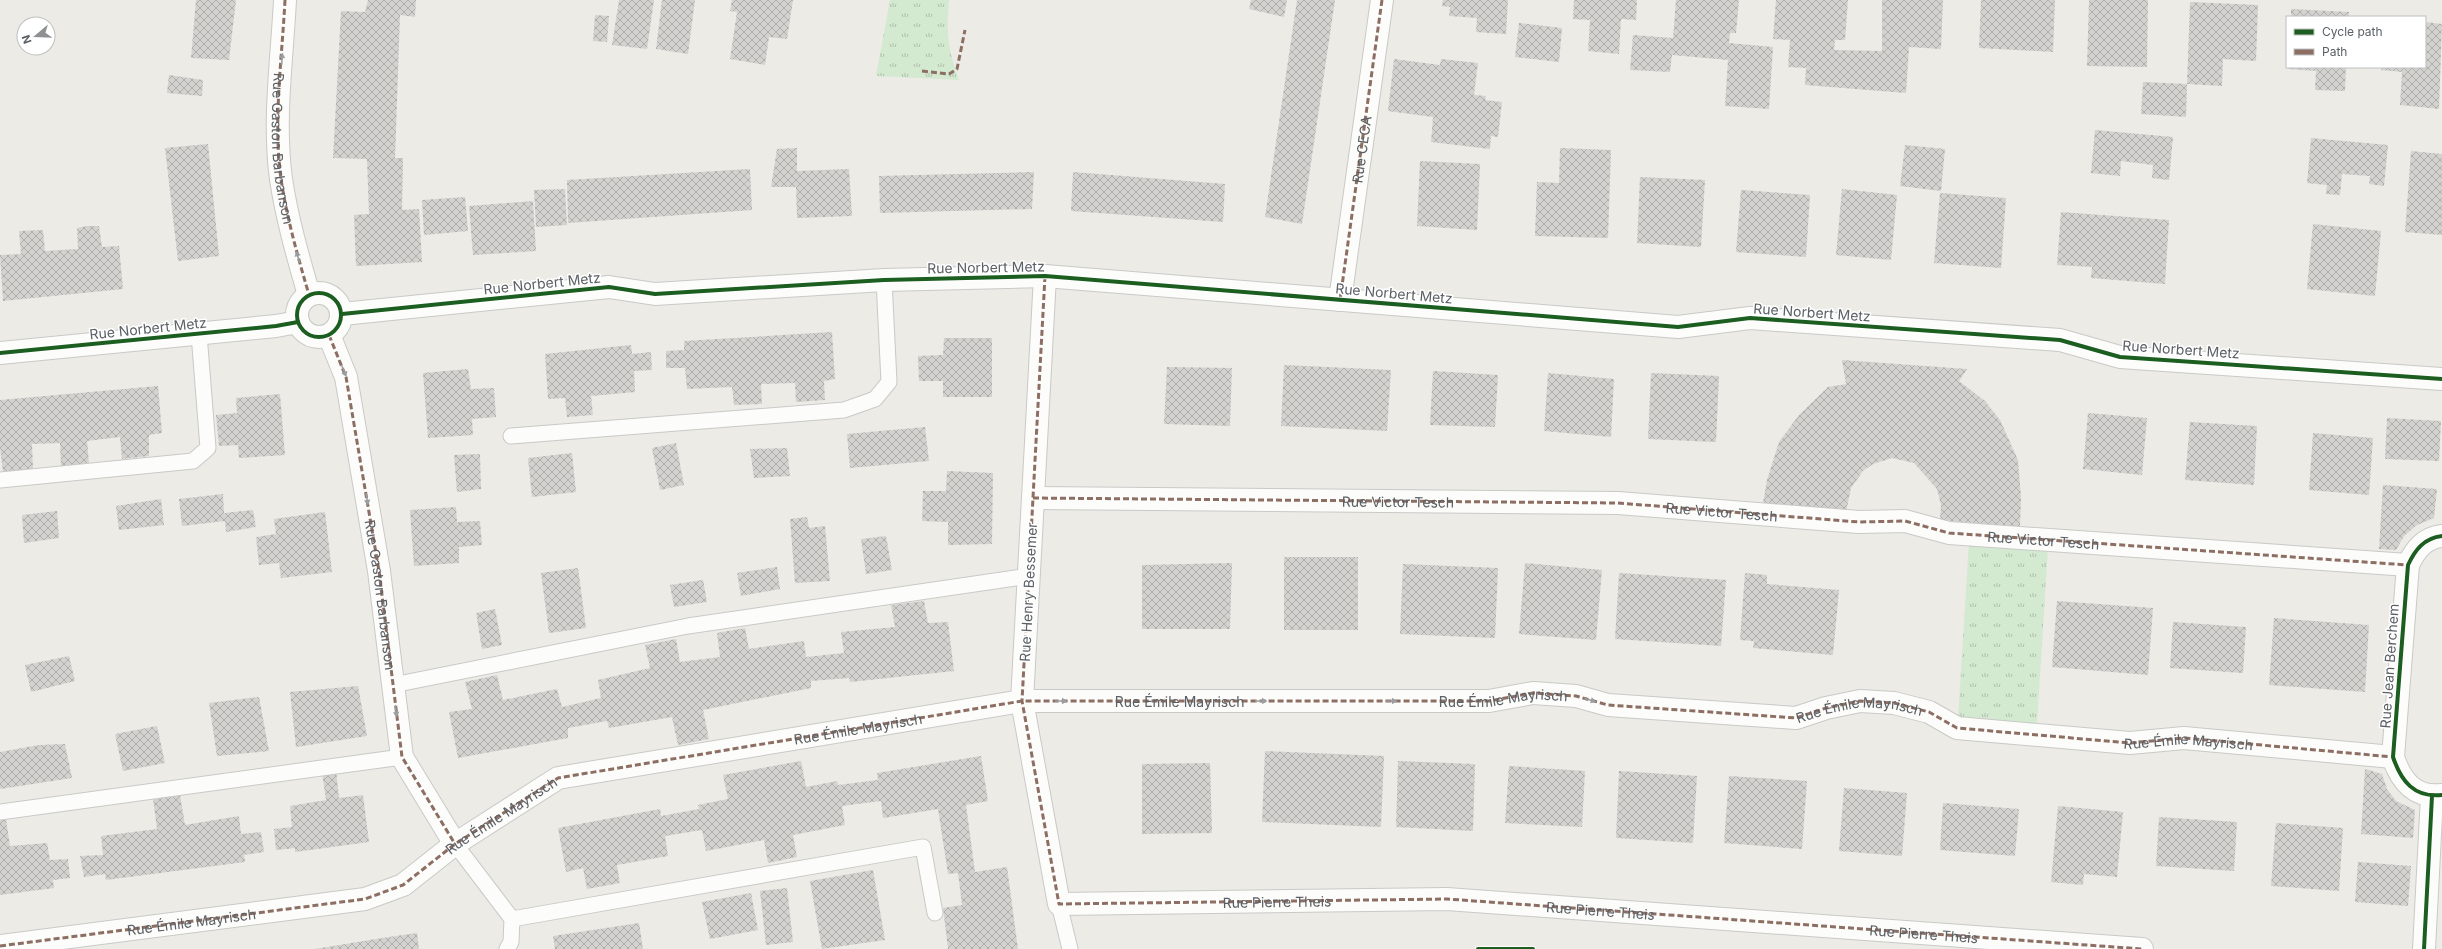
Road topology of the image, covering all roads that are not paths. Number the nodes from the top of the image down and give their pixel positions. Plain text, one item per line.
1 (285, 0) edge
2 (1382, 0) edge
3 (1045, 276) junction
4 (884, 280) junction
5 (309, 295) junction
6 (1340, 300) junction
7 (342, 314) junction
8 (298, 322) junction
9 (199, 334) junction
10 (329, 335) junction
11 (0, 353) edge
12 (2442, 379) edge
13 (511, 436) dead end
14 (0, 480) edge
15 (1033, 498) junction
16 (2442, 536) edge
17 (2408, 565) junction
18 (1029, 576) junction
19 (393, 685) junction
20 (1022, 701) junction
21 (402, 757) junction
22 (2393, 757) junction
23 (2437, 795) edge
24 (0, 812) edge
25 (455, 844) junction
26 (1059, 904) junction
27 (935, 913) dead end
28 (512, 919) junction
29 (0, 946) edge
30 (507, 949) edge
31 (1070, 949) edge
32 (2142, 949) edge
33 (2424, 949) edge

5 -> 1 street, Rue Gaston Barbanson
2 - 6 street, Rue CECA
3 - 4 street, Rue Norbert Metz
3 - 6 street, Rue Norbert Metz
3 - 15 street, Rue Henry Bessemer
4 - 7 street, Rue Norbert Metz
4 - 13 lane
5 - 7 street
5 - 8 street
6 - 12 street, Rue Norbert Metz
7 - 10 street
8 - 9 street, Rue Norbert Metz
8 - 10 street
9 - 11 street, Rue Norbert Metz
9 - 14 lane
10 -> 19 street, Rue Gaston Barbanson
15 - 17 street, Rue Victor Tesch
15 - 18 street, Rue Henry Bessemer
16 - 17 street, Rue Jean Berchem
17 - 22 street, Rue Jean Berchem
18 - 19 lane
18 - 20 street, Rue Henry Bessemer
19 -> 21 street, Rue Gaston Barbanson
20 -> 22 street, Rue Émile Mayrisch
20 - 25 street, Rue Émile Mayrisch
20 - 26 street, Rue Henry Bessemer
21 - 24 lane
21 - 25 street, Rue Gaston Barbanson
22 - 23 street, Rue Jean Berchem
23 - 33 street, Rue Jean Berchem
25 - 28 lane
25 - 29 street, Rue Émile Mayrisch
26 - 31 lane
26 - 32 street, Rue Pierre Theis
27 - 28 lane
28 - 30 lane

